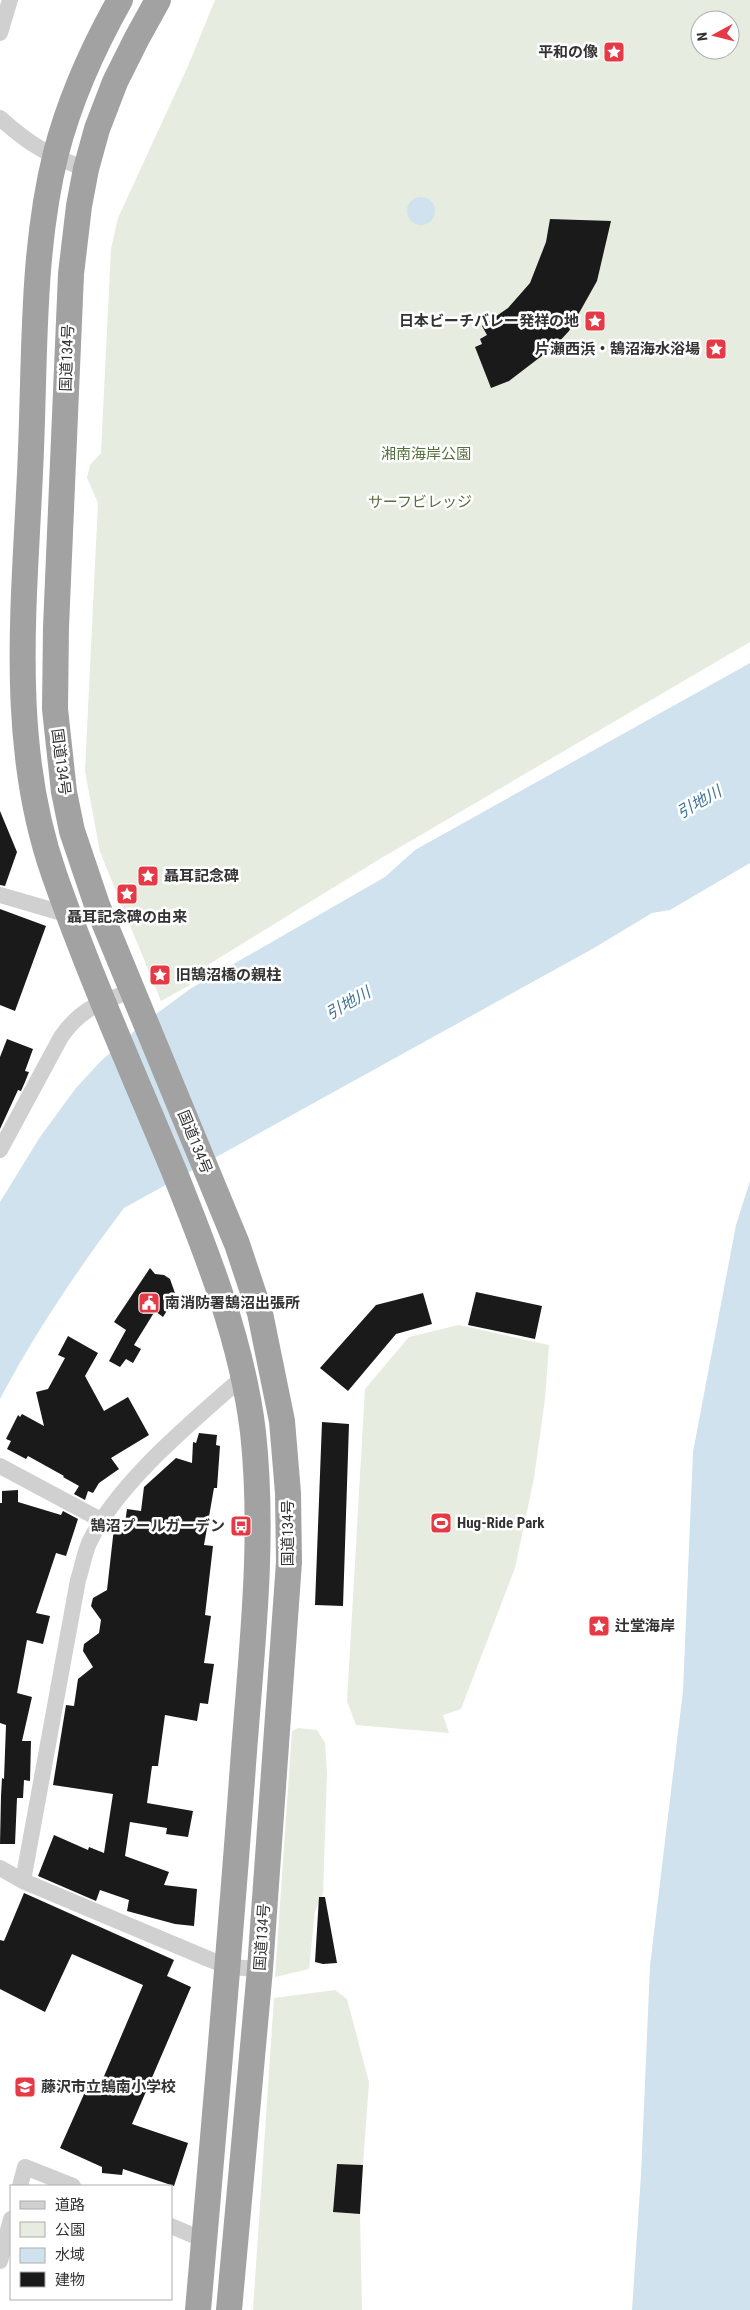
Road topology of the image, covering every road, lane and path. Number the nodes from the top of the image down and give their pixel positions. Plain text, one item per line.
1 (10, 0) edge
2 (120, 0) edge
3 (158, 0) edge
4 (0, 33) edge
5 (0, 118) edge
6 (55, 158) junction
7 (86, 169) junction
8 (0, 894) edge
9 (69, 914) junction
10 (137, 1000) junction
11 (104, 1002) junction
12 (0, 1150) edge
13 (243, 1377) junction
14 (0, 1466) edge
15 (101, 1520) junction
16 (0, 1868) edge
17 (23, 1881) junction
18 (229, 1967) junction
19 (260, 1969) junction
20 (20, 2185) edge
21 (71, 2185) edge
22 (10, 2223) edge
23 (172, 2226) edge
24 (204, 2240) junction
25 (0, 2262) edge
26 (198, 2310) edge
27 (229, 2310) edge

1 - 4 street
2 - 6 highway, 国道134号
3 - 7 highway, 国道134号
5 - 6 street
6 - 7 street
6 - 9 highway, 国道134号
7 - 10 highway, 国道134号
8 - 9 street
9 - 11 highway, 国道134号
10 - 11 street
10 - 19 highway, 国道134号
11 - 12 street
11 - 13 highway, 国道134号
13 - 15 street
13 - 18 highway, 国道134号
14 - 15 street
15 - 17 street
16 - 17 street
17 - 18 street
18 - 19 street
18 - 24 highway, 国道134号
19 - 27 highway, 国道134号
20 - 21 street
22 - 25 street
23 - 24 street
24 - 26 highway, 国道134号

